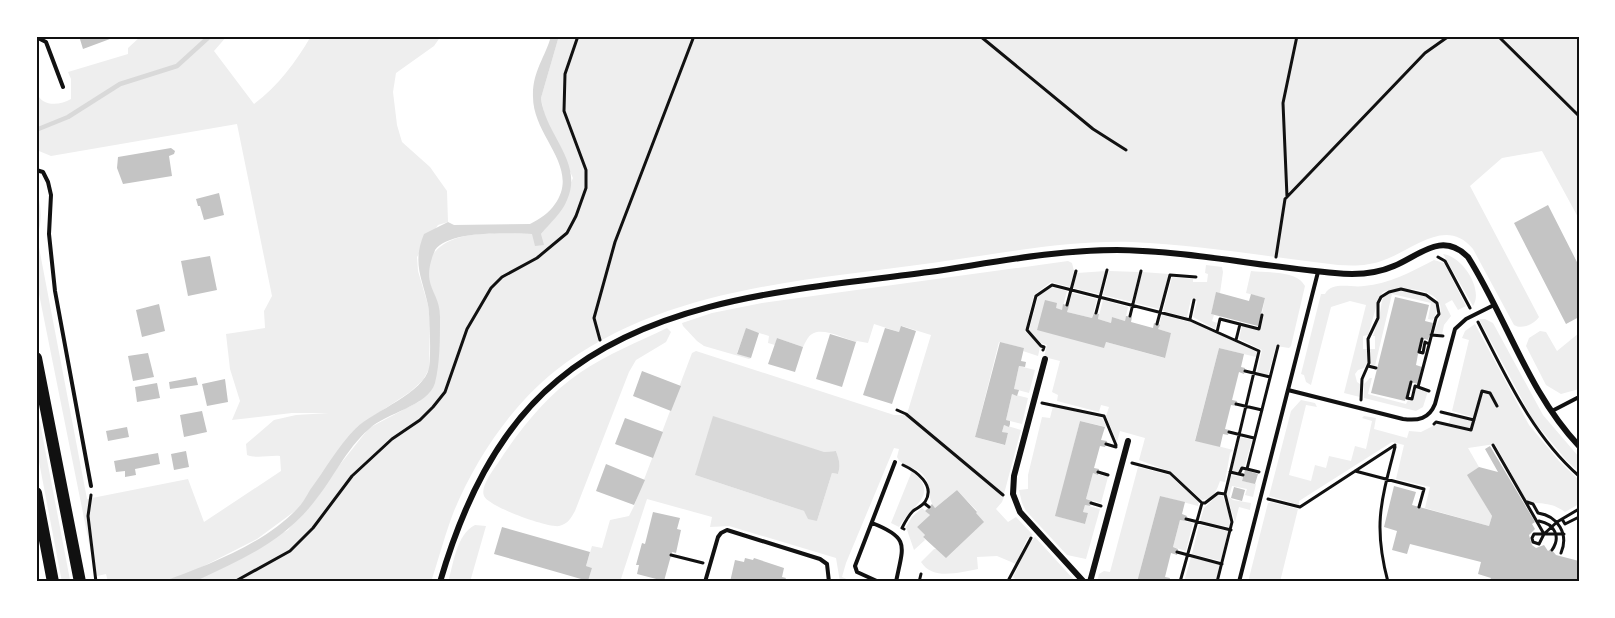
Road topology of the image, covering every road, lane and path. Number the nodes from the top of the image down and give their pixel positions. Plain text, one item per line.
1 (578, 36) edge
2 (694, 36) edge
3 (980, 36) edge
4 (1297, 36) edge
5 (1449, 36) edge
6 (1498, 36) edge
7 (36, 38) edge
8 (63, 87) dead end
9 (1579, 116) edge
10 (1126, 150) dead end
11 (36, 170) edge
12 (1287, 197) junction
13 (1275, 265) junction
14 (1107, 270) dead end
15 (1318, 271) junction
16 (1076, 272) dead end
17 (1141, 272) dead end
18 (1196, 277) dead end
19 (1071, 289) junction
20 (1100, 297) junction
21 (1194, 300) dead end
22 (1067, 305) dead end
23 (1133, 305) junction
24 (1494, 305) junction
25 (1160, 312) junction
26 (1096, 313) dead end
27 (1262, 315) dead end
28 (1130, 316) dead end
29 (1190, 320) junction
30 (1157, 324) dead end
31 (1240, 324) junction
32 (1217, 332) junction
33 (1422, 339) dead end
34 (1236, 340) junction
35 (1429, 344) junction
36 (1044, 346) dead end
37 (1278, 346) dead end
38 (603, 350) junction
39 (36, 358) edge
40 (1045, 359) dead end
41 (1368, 366) junction
42 (1376, 368) dead end
43 (1245, 371) dead end
44 (1254, 374) junction
45 (1270, 377) junction
46 (1411, 382) dead end
47 (1418, 387) junction
48 (1288, 390) junction
49 (1428, 396) dead end
50 (1350, 397) dead end
51 (1579, 397) edge
52 (1236, 404) dead end
53 (1056, 405) dead end
54 (1246, 406) junction
55 (1497, 406) dead end
56 (897, 410) dead end
57 (1262, 410) junction
58 (1552, 411) junction
59 (1474, 420) junction
60 (1436, 422) junction
61 (1426, 428) dead end
62 (1229, 432) dead end
63 (1239, 435) junction
64 (1254, 438) junction
65 (1128, 441) dead end
66 (1106, 444) dead end
67 (1492, 445) dead end
68 (1579, 446) edge
69 (1118, 447) junction
70 (1115, 457) dead end
71 (894, 462) joint
72 (1143, 466) dead end
73 (1247, 469) junction
74 (1355, 471) junction
75 (1098, 472) dead end
76 (1230, 472) junction
77 (1266, 474) junction
78 (1387, 480) junction
79 (1107, 485) dead end
80 (91, 486) joint
81 (36, 493) edge
82 (1225, 494) junction
83 (1260, 497) junction
84 (1015, 501) junction
85 (1525, 502) junction
86 (924, 503) junction
87 (1091, 503) dead end
88 (1202, 503) junction
89 (1102, 506) dead end
90 (929, 507) dead end
91 (1419, 507) dead end
92 (1579, 509) edge
93 (1579, 517) edge
94 (1186, 519) dead end
95 (1562, 519) junction
96 (1196, 522) junction
97 (1538, 522) junction
98 (1557, 522) junction
99 (872, 523) junction
100 (1552, 526) junction
101 (1231, 530) junction
102 (1038, 533) junction
103 (907, 534) dead end
104 (1544, 534) junction
105 (1556, 534) junction
106 (1564, 534) junction
107 (1552, 550) dead end
108 (1177, 552) dead end
109 (1561, 553) dead end
110 (671, 555) dead end
111 (1188, 555) junction
112 (1222, 564) junction
113 (710, 565) junction
114 (921, 574) dead end
115 (79, 580) edge
116 (1008, 580) dead end
117 (53, 582) edge
118 (96, 582) edge
119 (234, 582) edge
120 (440, 582) edge
121 (705, 582) edge
122 (829, 582) edge
123 (879, 582) edge
124 (896, 582) edge
125 (919, 582) edge
126 (1084, 582) edge
127 (1090, 582) edge
128 (1180, 582) edge
129 (1217, 582) edge
130 (1239, 582) edge
131 (1388, 582) edge

1 - 119 path
2 - 38 path
3 - 10 path
4 - 12 path
5 - 12 path
6 - 9 path
7 - 8 lane
11 - 80 lane
12 - 13 path
13 - 15 street
13 - 38 street
14 - 20 path
15 - 24 street
15 - 48 lane
16 - 19 path
17 - 23 path
18 - 25 path
19 - 20 path
19 - 22 path
19 - 36 path
20 - 23 path
20 - 26 path
21 - 29 path
23 - 25 path
23 - 28 path
24 - 48 lane
24 - 58 street
25 - 29 path
25 - 30 path
27 - 31 path
29 - 32 path
31 - 32 path
31 - 34 path
32 - 34 path
33 - 35 path
34 - 44 path
35 - 41 path
35 - 47 path
37 - 45 path
38 - 120 street
39 - 115 main road
40 - 84 street
41 - 42 path
41 - 50 path
43 - 44 path
44 - 45 path
44 - 54 path
45 - 57 path
46 - 47 path
47 - 49 path
48 - 77 lane
51 - 58 lane
52 - 54 path
53 - 69 path
54 - 57 path
54 - 63 path
55 - 59 path
56 - 84 path
57 - 64 path
58 - 68 street
59 - 60 path
59 - 60 path
60 - 61 path
62 - 63 path
63 - 64 path
63 - 76 path
64 - 73 path
65 - 127 street
66 - 69 path
67 - 85 path
69 - 70 path
71 - 86 path
71 - 99 lane
72 - 88 path
73 - 76 path
73 - 77 path
74 - 78 path
74 - 78 path
74 - 83 path
75 - 79 path
76 - 82 path
77 - 83 lane
78 - 91 path
78 - 131 path
80 - 118 path
81 - 117 main road
82 - 88 path
82 - 101 path
83 - 130 lane
84 - 102 street
85 - 97 path
85 - 98 path
86 - 90 path
86 - 103 path
87 - 89 path
88 - 96 path
92 - 95 path
93 - 95 path
94 - 96 path
95 - 98 path
96 - 101 path
96 - 111 path
97 - 100 path
97 - 104 path
98 - 100 path
98 - 106 path
99 - 123 lane
99 - 124 lane
100 - 104 path
100 - 105 path
101 - 112 path
102 - 116 path
102 - 126 street
104 - 104 path
104 - 105 path
105 - 106 path
105 - 107 path
106 - 109 path
108 - 111 path
110 - 113 path
111 - 112 path
111 - 128 path
112 - 129 path
113 - 121 lane
113 - 122 lane
114 - 125 path

